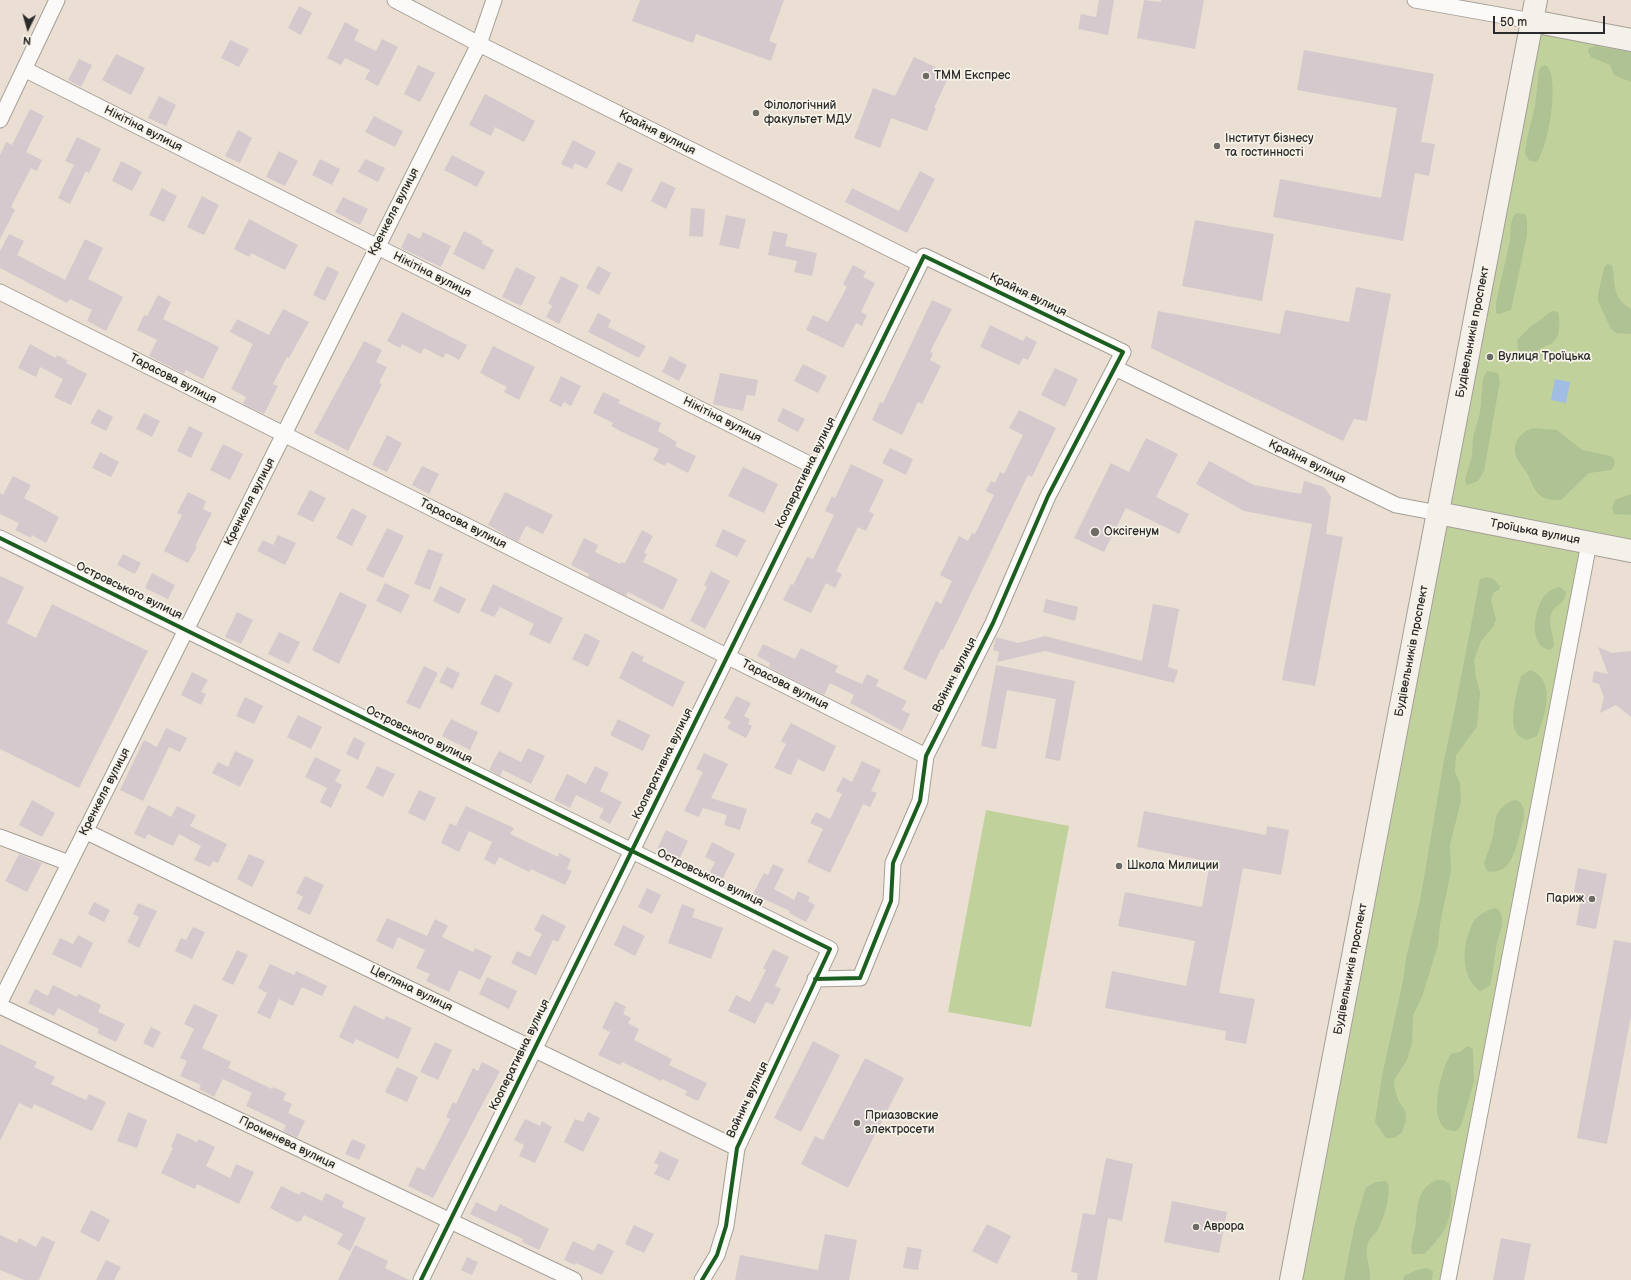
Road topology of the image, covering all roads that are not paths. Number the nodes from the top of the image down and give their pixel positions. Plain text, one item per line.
1 (57, 0) edge
2 (395, 0) edge
3 (494, 0) edge
4 (1415, 0) edge
5 (1536, 0) edge
6 (1532, 21) junction
7 (1631, 40) edge
8 (479, 44) junction
9 (24, 69) junction
10 (0, 120) edge
11 (377, 247) junction
12 (922, 260) junction
13 (0, 292) edge
14 (1123, 352) joint
15 (1115, 368) junction
16 (284, 434) junction
17 (819, 469) junction
18 (1438, 513) junction
19 (0, 538) edge
20 (1589, 543) junction
21 (1631, 551) edge
22 (186, 630) junction
23 (727, 656) junction
24 (926, 756) junction
25 (85, 831) junction
26 (0, 837) edge
27 (632, 851) junction
28 (69, 863) junction
29 (830, 949) joint
30 (815, 980) junction
31 (0, 1002) edge
32 (0, 1006) edge
33 (534, 1049) junction
34 (737, 1148) junction
35 (450, 1220) junction
36 (421, 1280) edge
37 (574, 1280) edge
38 (702, 1280) edge
39 (1291, 1280) edge
40 (1448, 1280) edge

1 - 9 street
2 - 8 street, Крайня вулиця
3 - 8 street, Кренкеля вулиця
4 - 6 street
5 - 6 main road, Будівельників проспект
6 - 7 main road
6 - 18 main road, Будівельників проспект
8 - 11 street, Кренкеля вулиця
8 - 12 street, Крайня вулиця
9 - 10 street
9 - 11 street, Нікітіна вулиця
11 - 16 street, Кренкеля вулиця
11 - 17 street, Нікітіна вулиця
12 - 14 street, Крайня вулиця
12 - 17 street, Кооперативна вулиця
13 - 16 street, Тарасова вулиця
14 - 15 street, Войнич вулиця
15 - 18 street, Крайня вулиця
15 - 24 street, Войнич вулиця
16 - 22 street, Кренкеля вулиця
16 - 23 street, Тарасова вулиця
17 - 23 street, Кооперативна вулиця
18 - 20 main road, Троїцька вулиця
18 - 39 main road, Будівельників проспект
19 - 22 street, Островського вулиця
20 - 21 main road, Троїцька вулиця
20 - 40 street
22 - 25 street, Кренкеля вулиця
22 - 27 street, Островського вулиця
23 - 24 street, Тарасова вулиця
23 - 27 street, Кооперативна вулиця
24 - 30 street, Войнич вулиця
25 - 28 street, Кренкеля вулиця
25 - 33 street, Цегляна вулиця
26 - 28 street
27 - 29 street, Островського вулиця
27 - 33 street, Кооперативна вулиця
28 - 31 street, Кренкеля вулиця
29 - 30 street, Войнич вулиця
30 - 34 street, Войнич вулиця
32 - 35 street, Променева вулиця
33 - 34 street, Цегляна вулиця
33 - 35 street, Кооперативна вулиця
34 - 38 street, Войнич вулиця
35 - 36 street, Кооперативна вулиця
35 - 37 street, Променева вулиця

